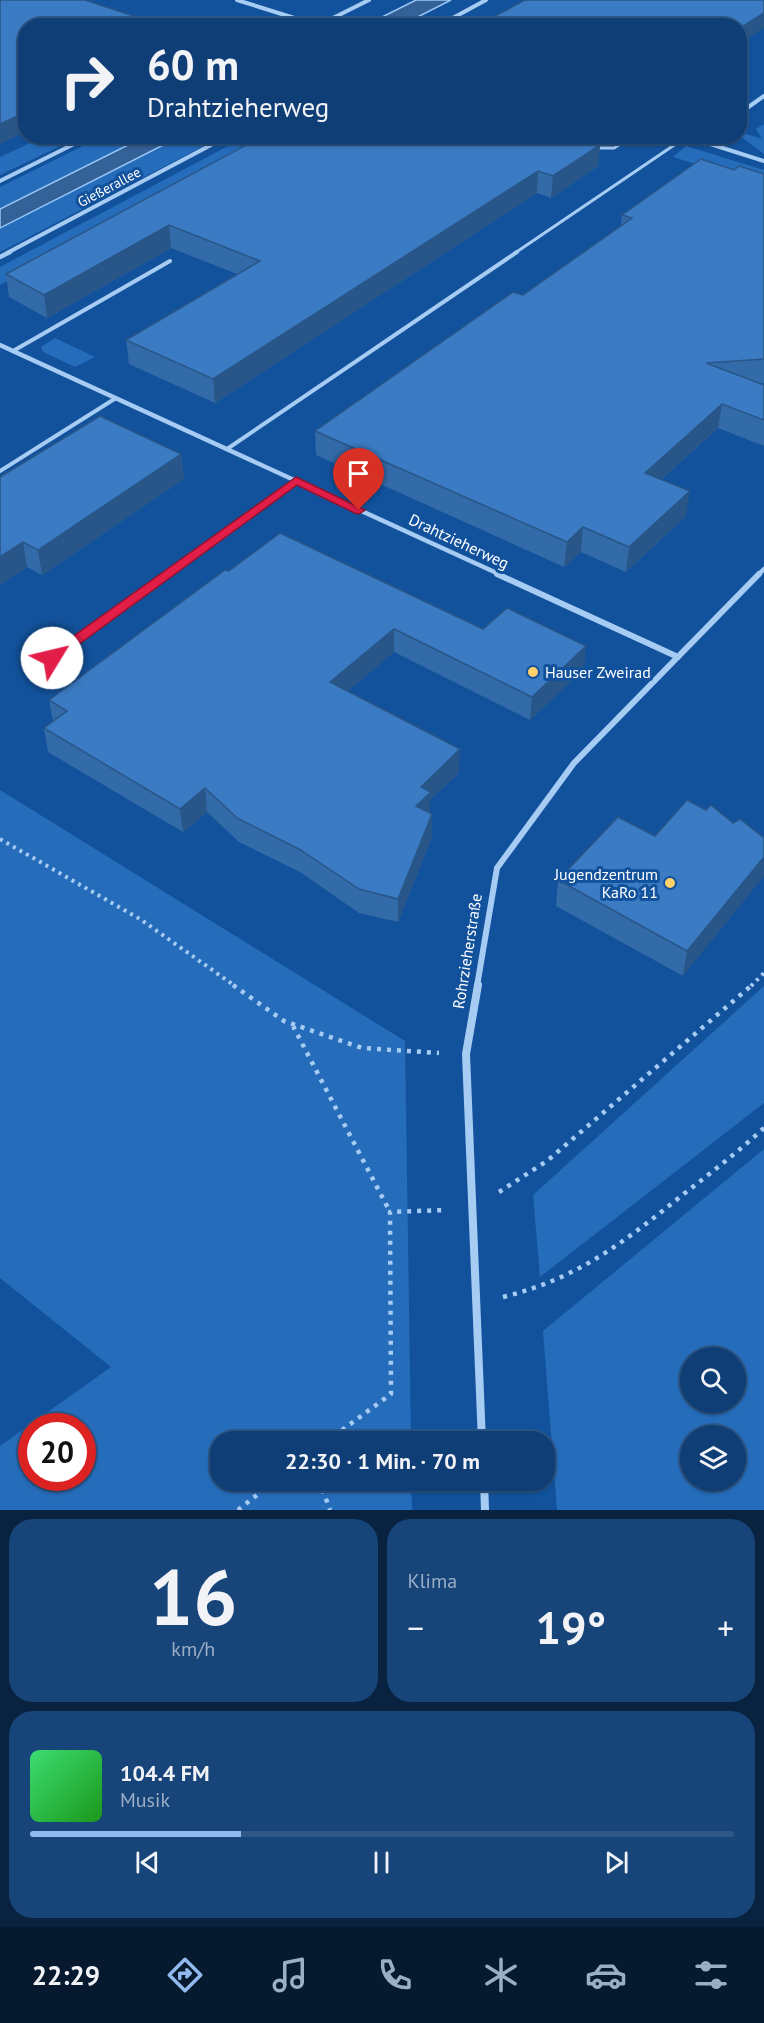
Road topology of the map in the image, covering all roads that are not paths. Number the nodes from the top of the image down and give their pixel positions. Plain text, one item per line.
1 (237, 0) edge
2 (369, 0) edge
3 (486, 0) edge
4 (295, 18) edge
5 (332, 18) edge
6 (453, 18) edge
7 (764, 96) edge
8 (747, 108) edge
9 (75, 144) edge
10 (213, 144) edge
11 (621, 144) edge
12 (675, 144) edge
13 (710, 144) edge
14 (589, 147) edge
15 (764, 161) edge
16 (0, 181) edge
17 (0, 257) edge
18 (170, 261) dead end
19 (0, 345) edge
20 (13, 351) junction
21 (116, 398) junction
22 (227, 449) junction
23 (0, 471) edge
24 (296, 481) junction
25 (764, 569) edge
26 (678, 657) junction
27 (52, 658) dead end
28 (482, 1431) edge
29 (484, 1491) edge
30 (485, 1510) edge

1 - 4 street
2 - 5 street
3 - 6 street
7 - 8 street
9 - 16 street
10 - 17 street, Gießerallee
11 - 14 lane
12 - 22 lane
13 - 15 street
18 - 20 lane
19 - 20 street, Drahtzieherweg
20 - 21 street, Drahtzieherweg
21 - 22 street, Drahtzieherweg
21 - 23 lane
22 - 24 street, Drahtzieherweg
24 - 26 street, Drahtzieherweg
24 - 27 lane
25 - 26 street, Rohrzieherstraße
26 - 28 street, Rohrzieherstraße
29 - 30 street

